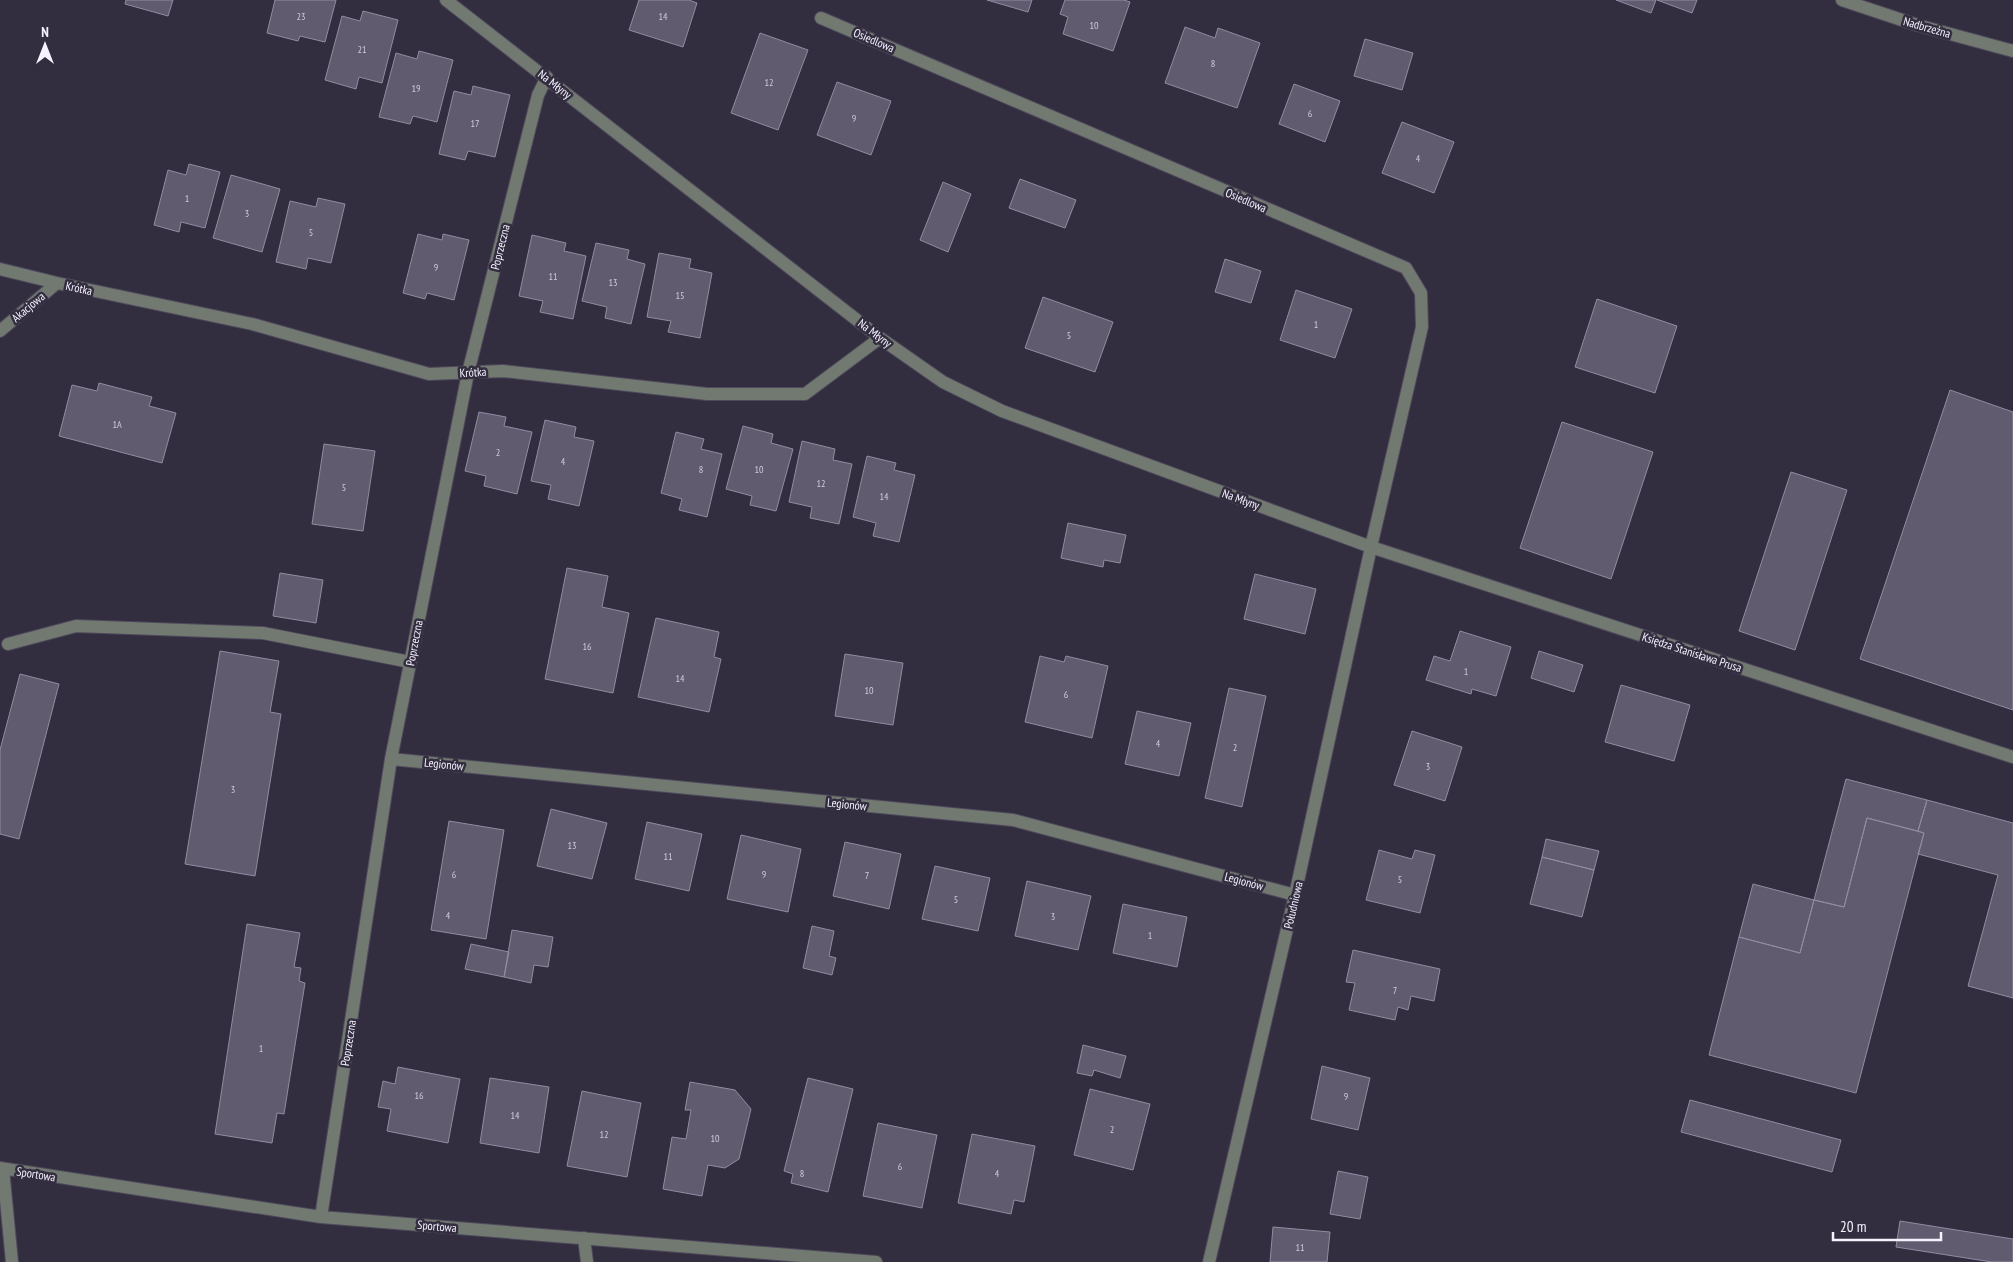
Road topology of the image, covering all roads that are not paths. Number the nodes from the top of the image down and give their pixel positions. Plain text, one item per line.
1 (446, 0) edge
2 (1842, 0) edge
3 (821, 18) dead end
4 (2013, 51) edge
5 (547, 77) junction
6 (0, 269) edge
7 (57, 283) junction
8 (0, 331) edge
9 (880, 338) junction
10 (468, 373) junction
11 (1370, 547) junction
12 (8, 644) dead end
13 (410, 662) junction
14 (2013, 757) edge
15 (391, 759) junction
16 (1296, 895) junction
17 (1, 1169) edge
18 (321, 1217) junction
19 (584, 1238) junction
20 (12, 1262) edge
21 (587, 1262) edge
22 (876, 1262) edge
23 (1209, 1262) edge

1 - 5 street, Na Młyny
2 - 4 street, Nadbrzeżna
3 - 11 street, Osiedlowa
5 - 9 street, Na Młyny
5 - 10 street, Poprzeczna
6 - 7 street, Krótka
7 - 8 street, Akacjowa
7 - 10 street, Krótka
9 - 10 street, Krótka
9 - 11 street, Na Młyny
10 - 13 street, Poprzeczna
11 - 14 street, Księdza Stanisława Prusa
11 - 16 street, Południowa
12 - 13 street
13 - 15 street, Poprzeczna
15 - 16 street, Legionów
15 - 18 street, Poprzeczna
16 - 23 street, Południowa
17 - 18 street, Sportowa
17 - 20 street
18 - 19 street, Sportowa
19 - 21 street
19 - 22 street, Sportowa

